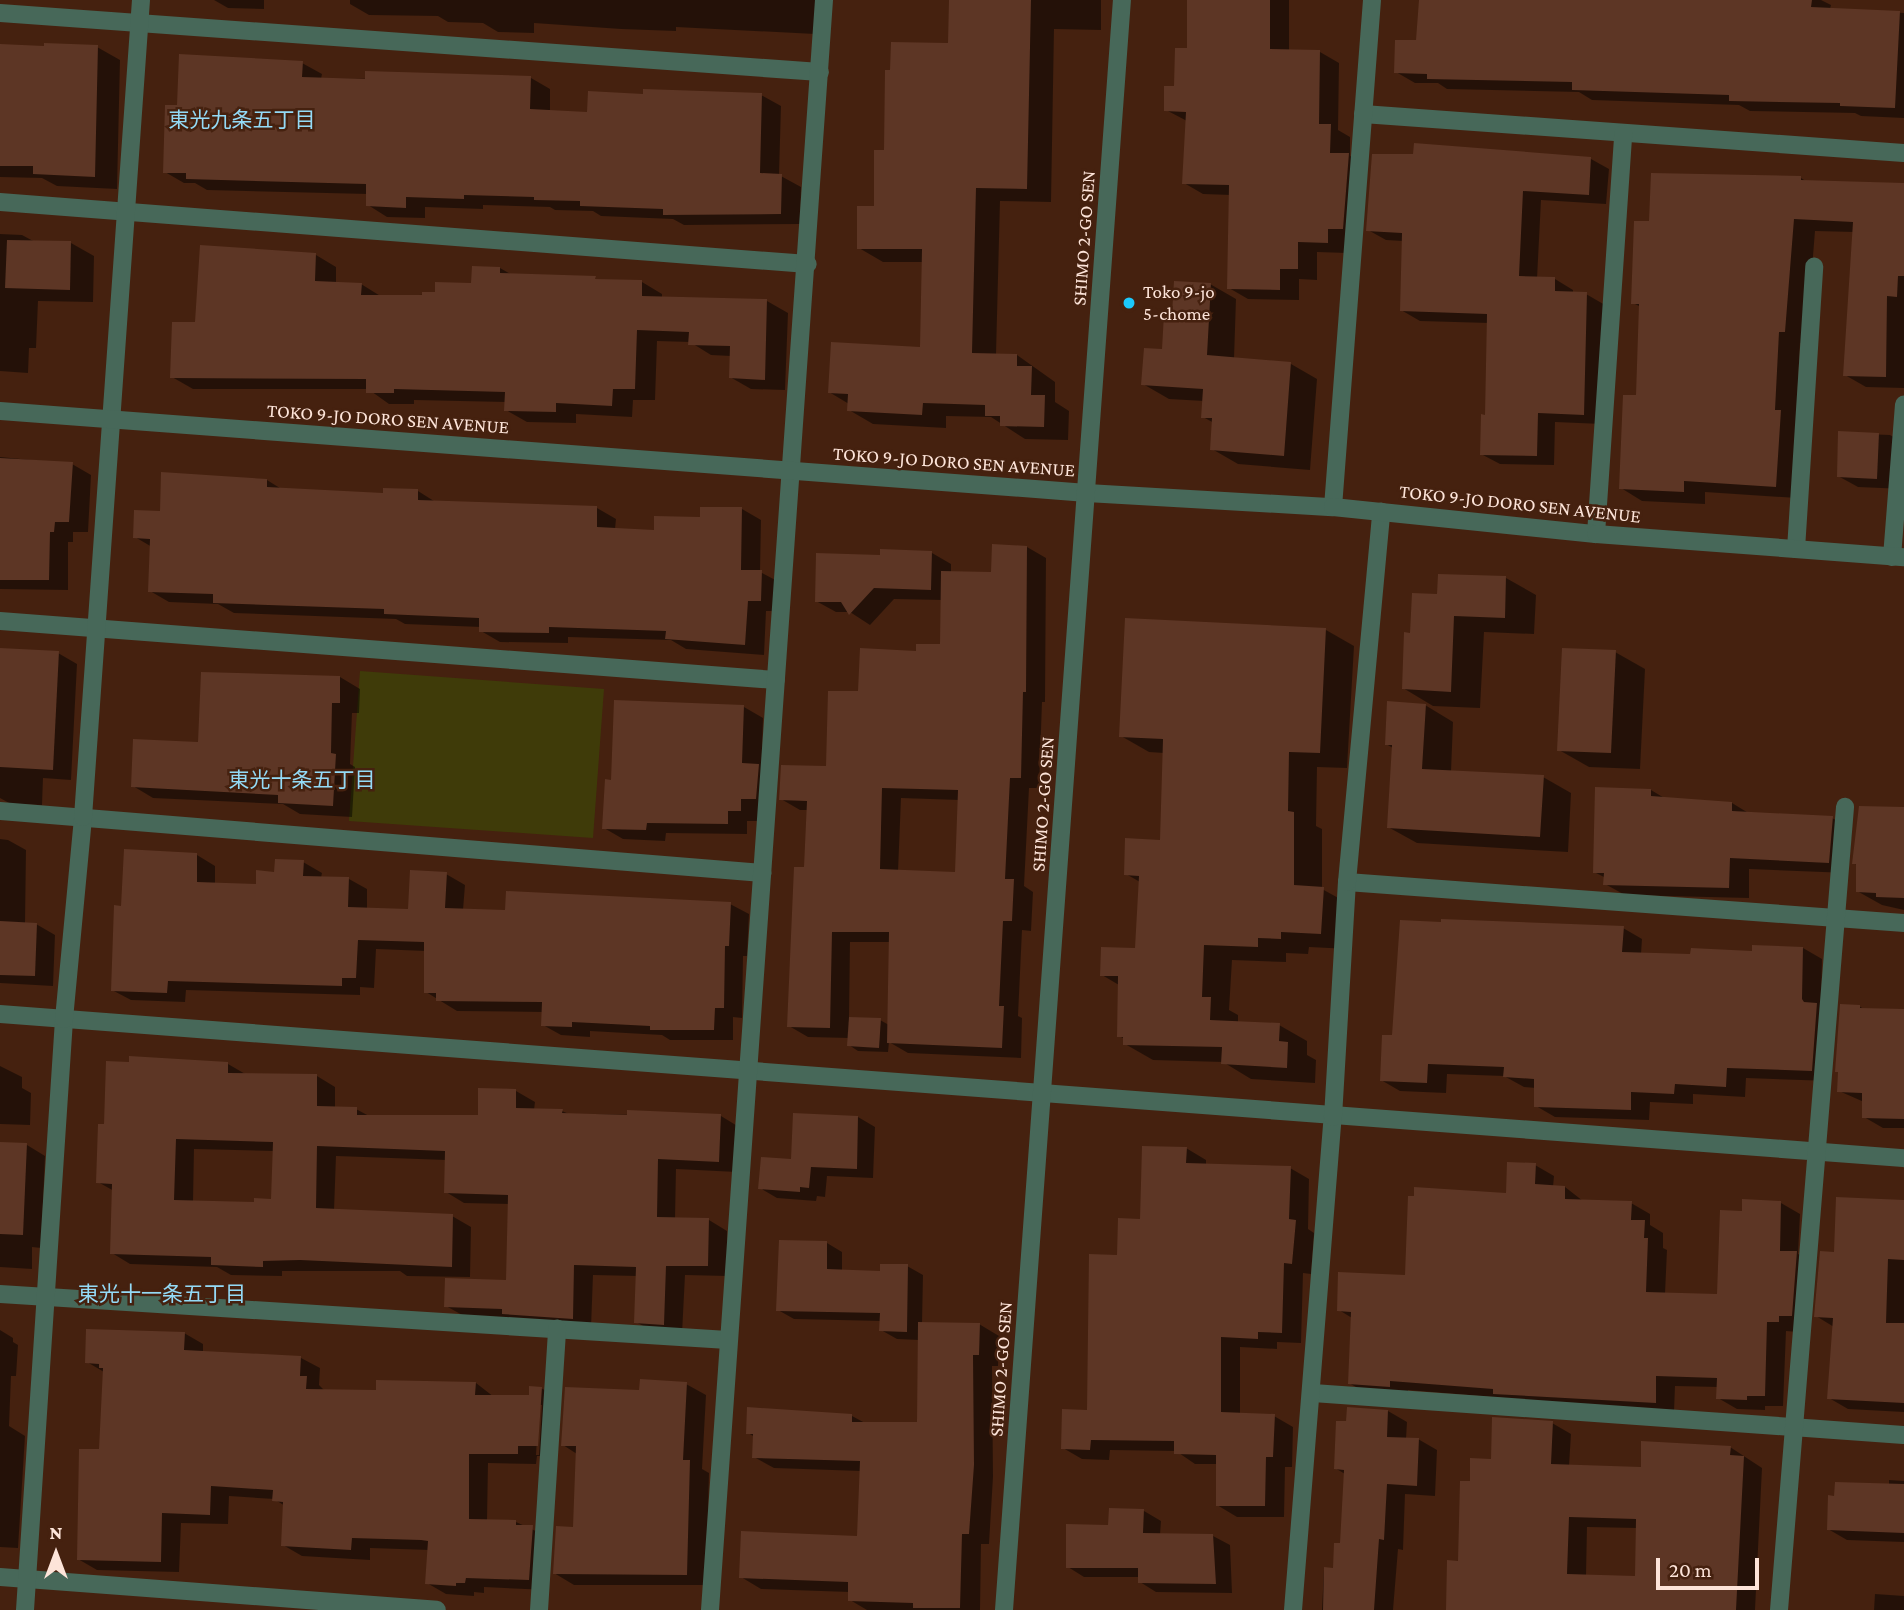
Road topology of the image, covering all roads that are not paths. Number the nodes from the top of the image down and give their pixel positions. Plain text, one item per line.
1 (141, 0) edge
2 (824, 0) edge
3 (1122, 0) edge
4 (1372, 0) edge
5 (0, 13) edge
6 (140, 23) junction
7 (820, 72) junction
8 (1363, 114) junction
9 (1623, 134) junction
10 (1904, 153) edge
11 (0, 202) edge
12 (127, 212) junction
13 (808, 264) junction
14 (1814, 267) dead end
15 (1904, 404) edge
16 (0, 411) edge
17 (111, 419) junction
18 (790, 471) junction
19 (1087, 493) junction
20 (1334, 507) junction
21 (1381, 512) junction
22 (1596, 534) junction
23 (1796, 549) junction
24 (1898, 557) edge
25 (0, 621) edge
26 (95, 628) junction
27 (776, 680) junction
28 (1845, 807) dead end
29 (0, 811) edge
30 (83, 817) junction
31 (762, 873) junction
32 (1347, 882) junction
33 (1834, 919) junction
34 (1904, 923) edge
35 (0, 1014) edge
36 (64, 1019) junction
37 (748, 1069) junction
38 (1042, 1094) junction
39 (1334, 1117) junction
40 (1816, 1151) junction
41 (1904, 1158) edge
42 (0, 1294) edge
43 (46, 1297) junction
44 (557, 1329) junction
45 (728, 1340) junction
46 (1313, 1393) junction
47 (1794, 1427) junction
48 (1904, 1435) edge
49 (0, 1577) edge
50 (27, 1579) junction
51 (25, 1610) edge
52 (437, 1610) edge
53 (539, 1610) edge
54 (710, 1610) edge
55 (1004, 1610) edge
56 (1293, 1610) edge
57 (1779, 1610) edge

1 - 6 street
2 - 7 street
3 - 19 street, SHIMO 2-GO SEN
4 - 8 street
5 - 6 street
6 - 7 street
6 - 12 street
7 - 13 street
8 - 9 street
8 - 20 street
9 - 10 street
9 - 22 street
11 - 12 street
12 - 13 street
12 - 17 street
13 - 18 street
14 - 23 street
15 - 24 street
16 - 17 street, TOKO 9-JO DORO SEN AVENUE
17 - 18 street, TOKO 9-JO DORO SEN AVENUE
17 - 26 street
18 - 19 street, TOKO 9-JO DORO SEN AVENUE
18 - 27 street
19 - 20 street, TOKO 9-JO DORO SEN AVENUE
19 - 38 street, SHIMO 2-GO SEN
20 - 21 street, TOKO 9-JO DORO SEN AVENUE
21 - 22 street, TOKO 9-JO DORO SEN AVENUE
21 - 32 street
22 - 23 street, TOKO 9-JO DORO SEN AVENUE
23 - 24 street, TOKO 9-JO DORO SEN AVENUE
25 - 26 street
26 - 27 street
26 - 30 street
27 - 31 street
28 - 33 street
29 - 30 street
30 - 31 street
30 - 36 street
31 - 37 street
32 - 33 street
32 - 39 street
33 - 34 street
33 - 40 street
35 - 36 street
36 - 37 street
36 - 43 street
37 - 38 street
37 - 45 street
38 - 39 street
38 - 55 street, SHIMO 2-GO SEN
39 - 40 street
39 - 46 street
40 - 41 street
40 - 47 street
42 - 43 street
43 - 44 street
43 - 50 street
44 - 45 street
44 - 53 street
45 - 54 street
46 - 47 street
46 - 56 street
47 - 48 street
47 - 57 street
49 - 50 street
50 - 51 street
50 - 52 street

